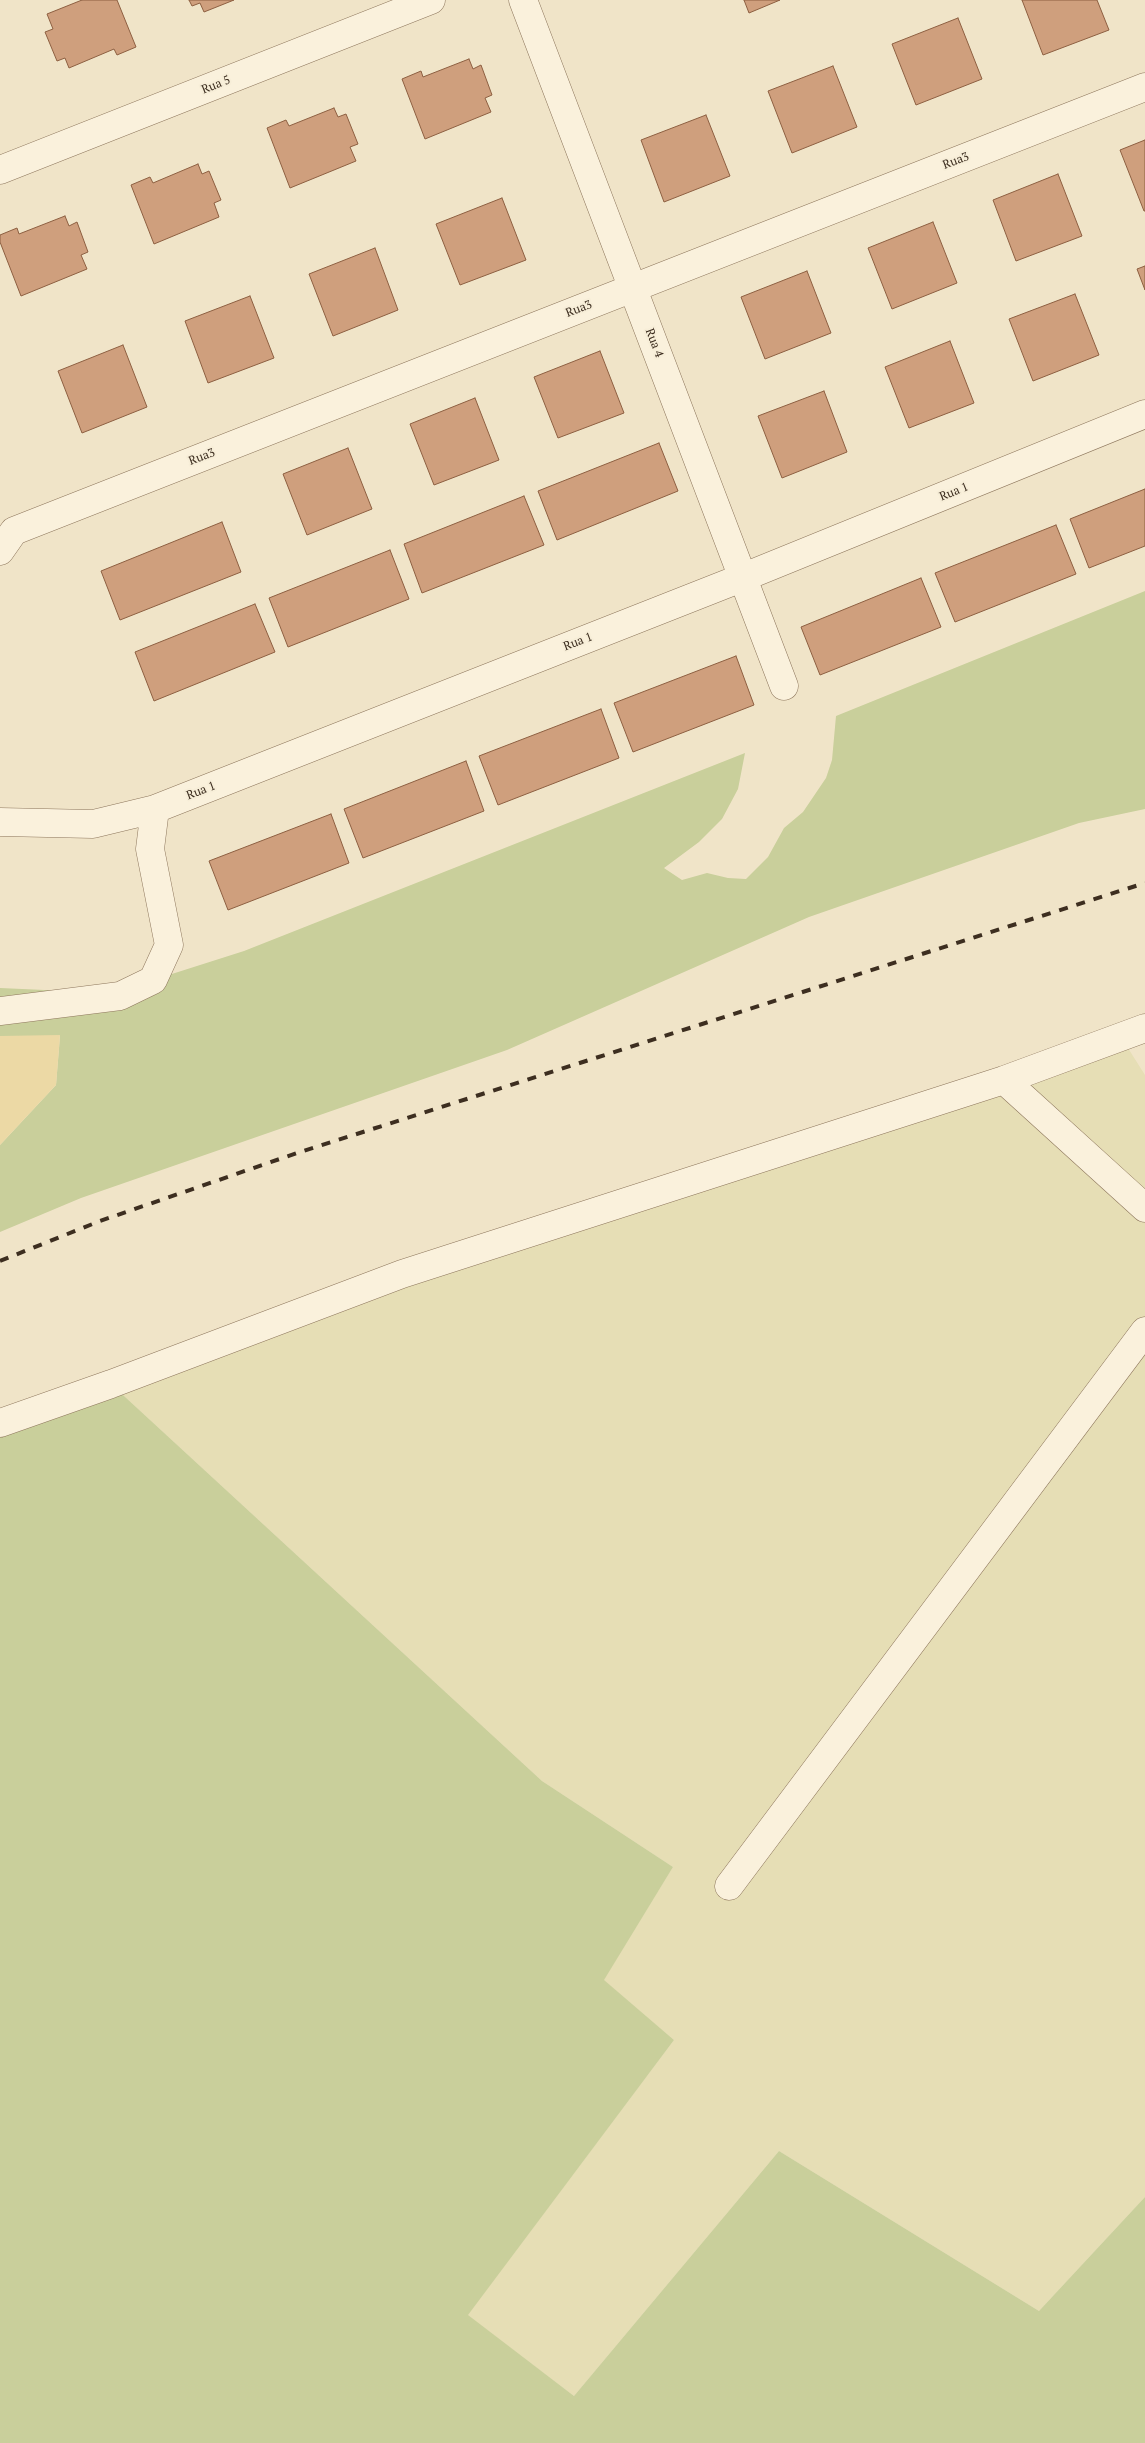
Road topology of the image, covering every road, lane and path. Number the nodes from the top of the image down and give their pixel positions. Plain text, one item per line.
1 (432, 0) edge
2 (523, 0) edge
3 (1145, 87) edge
4 (0, 170) edge
5 (633, 288) junction
6 (1145, 414) edge
7 (7, 541) edge
8 (744, 577) junction
9 (784, 686) dead end
10 (155, 809) junction
11 (0, 822) edge
12 (0, 1011) edge
13 (1145, 1028) edge
14 (1004, 1080) junction
15 (1145, 1208) edge
16 (1145, 1331) edge
17 (0, 1423) edge
18 (730, 1886) dead end

1 - 4 street, Rua 5
2 - 5 street, Rua 4
3 - 5 street, Rua3
5 - 7 street, Rua3
5 - 8 street, Rua 4
6 - 8 street, Rua 1
8 - 9 street, Rua 4
8 - 10 street, Rua 1
10 - 11 street, Rua 1
10 - 12 street
13 - 14 street
14 - 15 street
14 - 17 street
16 - 18 street

